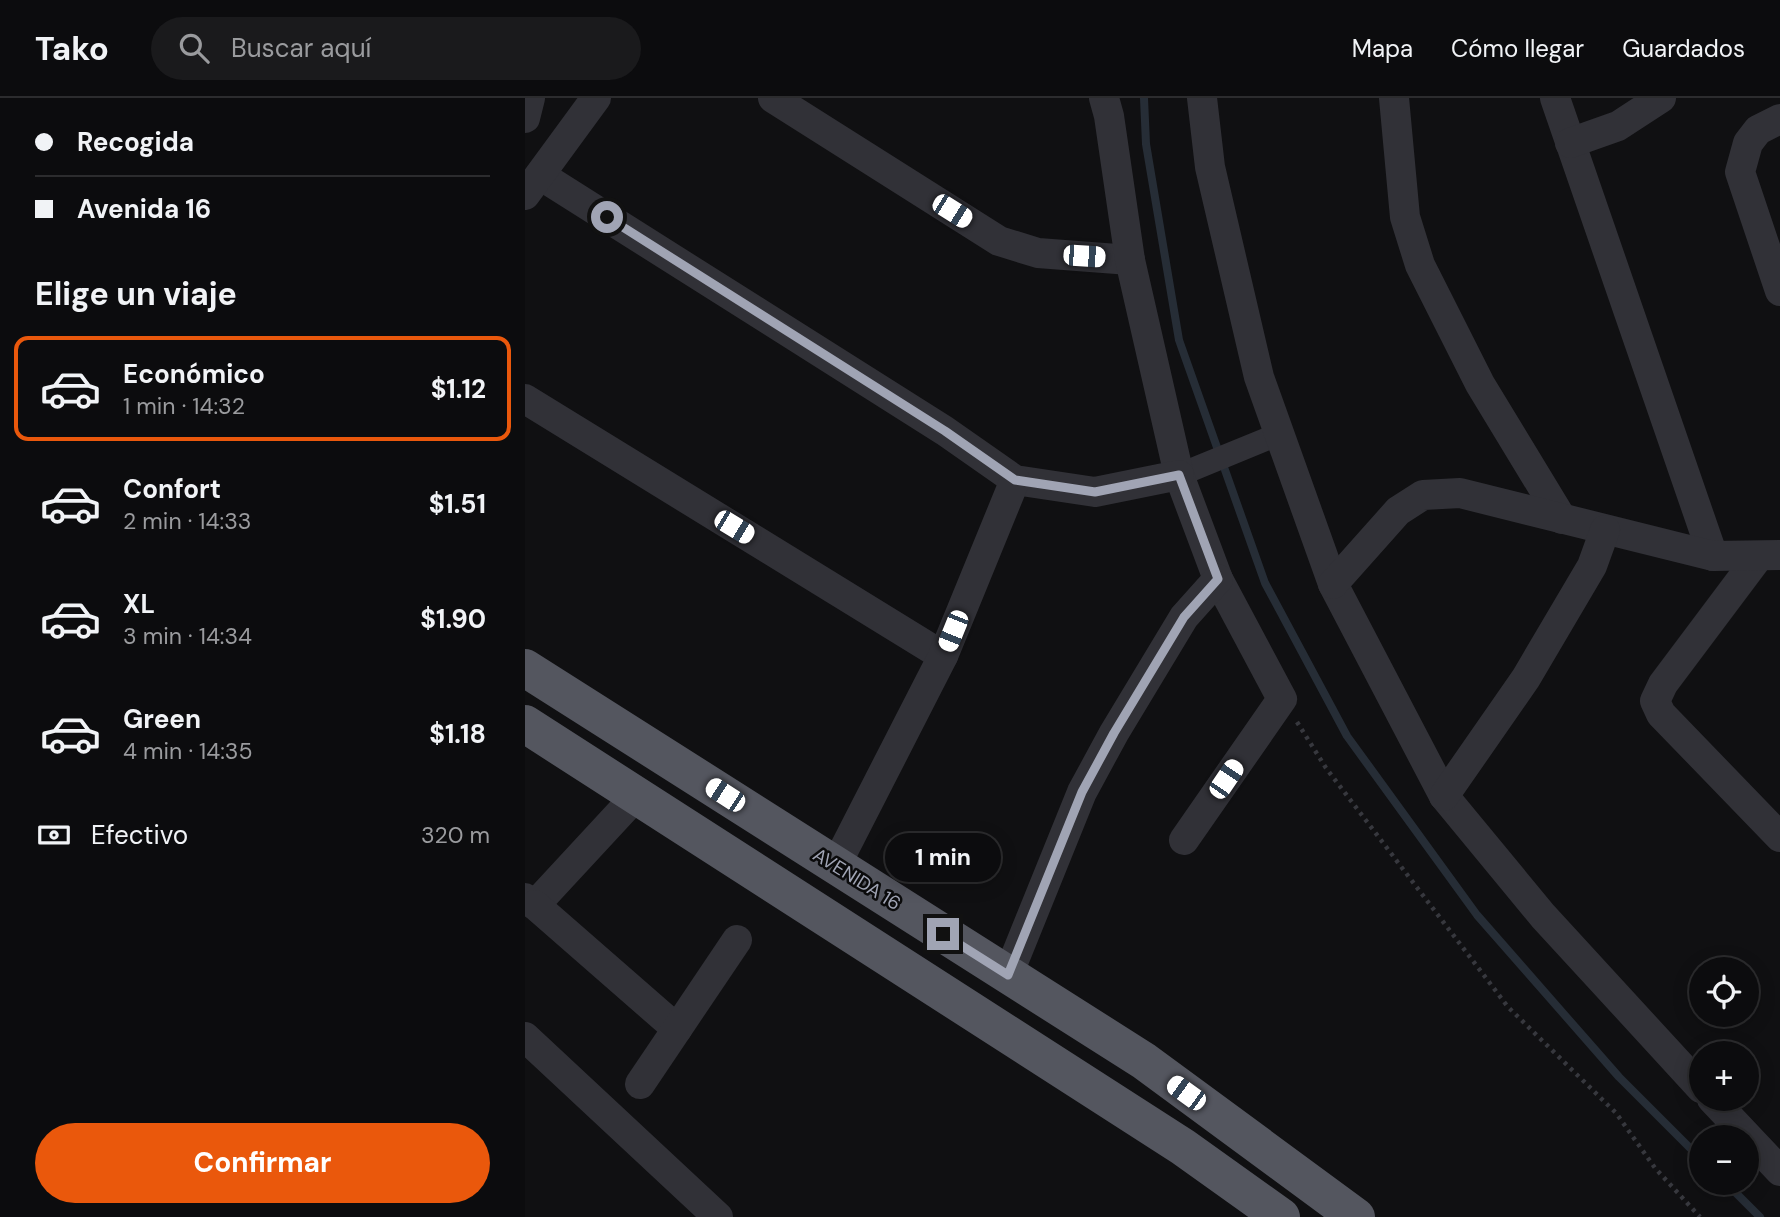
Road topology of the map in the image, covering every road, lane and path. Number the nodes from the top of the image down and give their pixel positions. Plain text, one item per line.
1 (530, 98) edge
2 (596, 98) edge
3 (773, 98) edge
4 (1104, 98) edge
5 (1202, 98) edge
6 (1394, 98) edge
7 (1555, 98) edge
8 (1661, 98) edge
9 (818, 109) edge
10 (525, 117) edge
11 (1780, 119) edge
12 (1570, 143) junction
13 (532, 185) edge
14 (1130, 260) junction
15 (1780, 291) edge
16 (525, 399) edge
17 (1279, 434) junction
18 (1179, 475) junction
19 (1015, 480) junction
20 (1562, 519) junction
21 (1605, 530) junction
22 (1770, 555) edge
23 (1713, 556) junction
24 (1218, 579) junction
25 (1333, 584) junction
26 (943, 656) junction
27 (525, 668) edge
28 (1282, 699) junction
29 (525, 724) edge
30 (636, 796) junction
31 (1444, 796) junction
32 (1780, 837) edge
33 (1184, 840) dead end
34 (836, 865) junction
35 (530, 901) edge
36 (737, 940) dead end
37 (1008, 975) junction
38 (677, 1029) junction
39 (525, 1037) edge
40 (1689, 1075) edge
41 (640, 1084) dead end
42 (1723, 1111) edge
43 (1780, 1171) edge
44 (718, 1217) edge
45 (1281, 1217) edge
46 (1356, 1217) edge
47 (1700, 1217) edge

1 - 10 street
2 - 13 street
3 - 9 street
4 - 14 street
5 - 17 street
6 - 20 street
7 - 12 street
8 - 12 street
9 - 14 street
11 - 15 street
12 - 23 street
13 - 19 street
14 - 18 street
16 - 26 street
17 - 18 street
17 - 25 street
18 - 19 street
18 - 24 street
19 - 26 street
20 - 21 street
20 - 25 street
21 - 23 street
21 - 31 street
22 - 23 street
22 - 32 street
24 - 28 street
24 - 37 street
25 - 31 street
26 - 34 street
27 - 34 highway, AVENIDA 16
28 - 33 street
28 - 47 path
29 - 30 highway
30 - 35 street
30 - 45 highway
31 - 40 street
34 - 37 highway, AVENIDA 16
35 - 38 street
36 - 38 street
37 - 46 highway, AVENIDA 16
38 - 41 street
39 - 44 street
42 - 43 street

